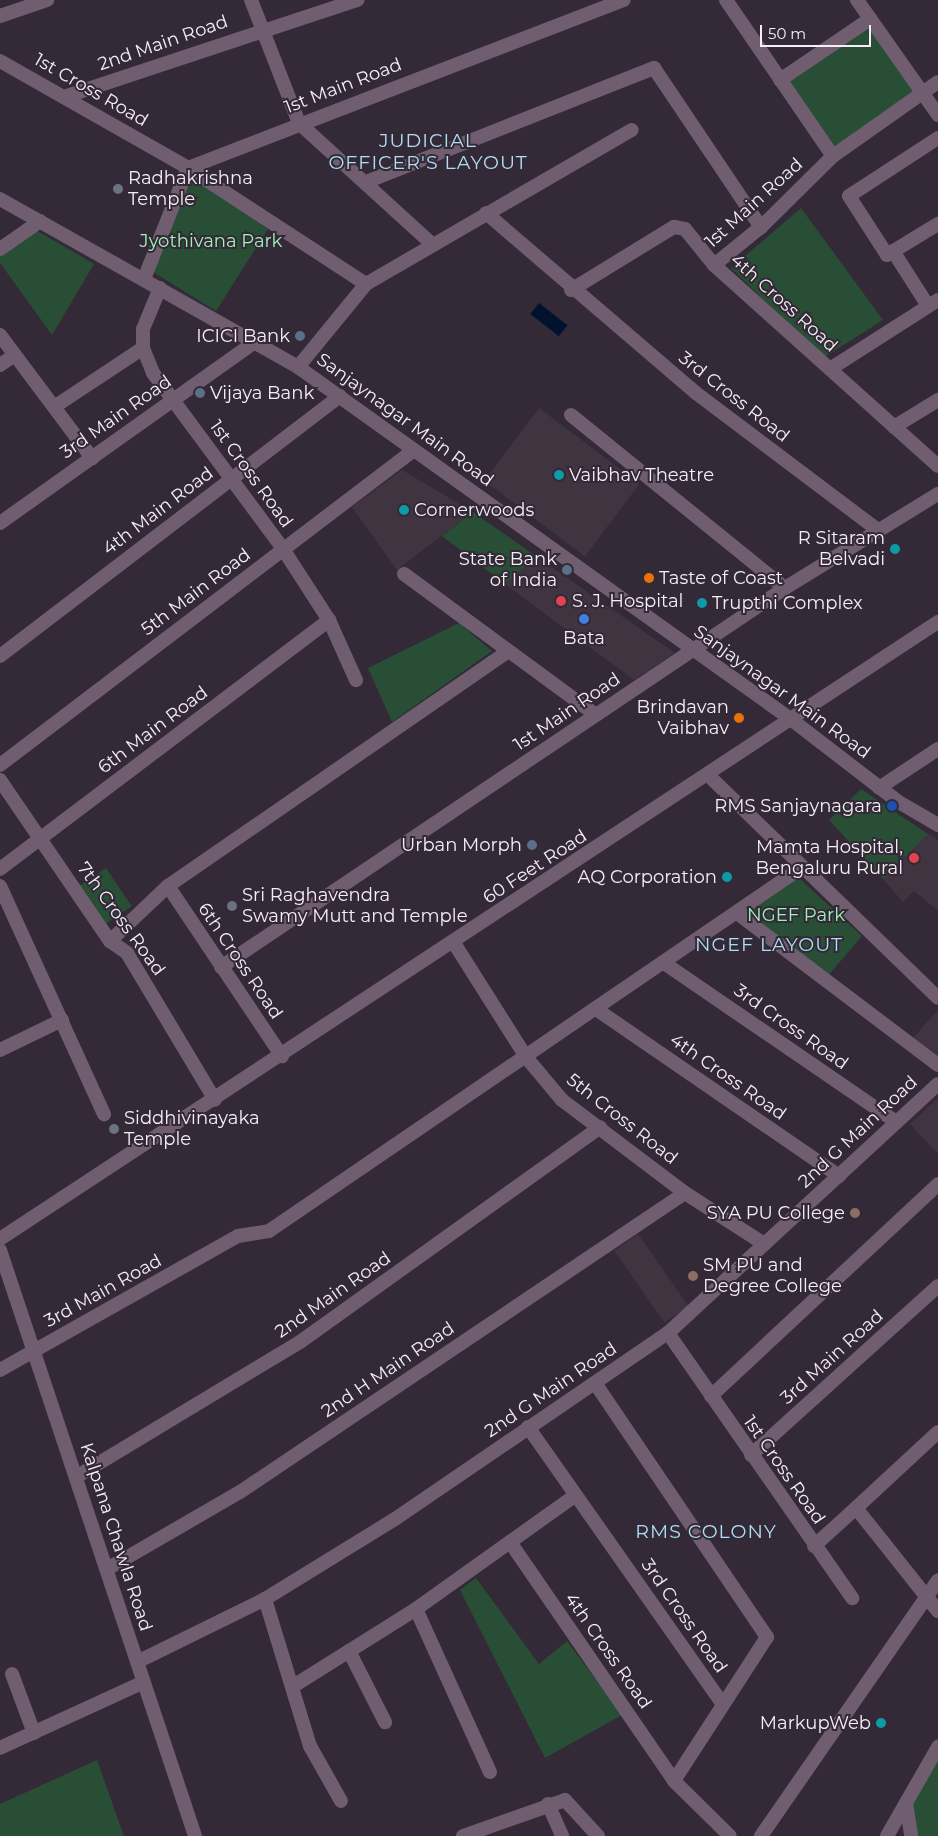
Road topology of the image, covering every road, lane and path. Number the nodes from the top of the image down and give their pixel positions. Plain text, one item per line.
1 (47, 0) edge
2 (251, 0) edge
3 (358, 0) edge
4 (624, 0) edge
5 (726, 0) edge
6 (857, 0) edge
7 (0, 16) edge
8 (870, 19) junction
9 (263, 30) junction
10 (0, 61) edge
11 (780, 80) junction
12 (938, 82) edge
13 (923, 92) junction
14 (67, 96) junction
15 (938, 115) edge
16 (299, 122) junction
17 (632, 130) dead end
18 (938, 138) edge
19 (833, 156) junction
20 (188, 168) junction
21 (366, 182) junction
22 (0, 199) edge
23 (486, 213) junction
24 (40, 221) junction
25 (938, 224) edge
26 (761, 227) junction
27 (433, 245) junction
28 (0, 249) edge
29 (893, 252) junction
30 (714, 265) junction
31 (144, 279) junction
32 (366, 284) junction
33 (160, 288) junction
34 (571, 290) junction
35 (933, 303) edge
36 (0, 335) edge
37 (254, 342) junction
38 (143, 348) junction
39 (15, 354) junction
40 (0, 365) edge
41 (298, 367) junction
42 (830, 369) junction
43 (340, 396) junction
44 (174, 399) junction
45 (938, 400) edge
46 (54, 407) junction
47 (571, 415) dead end
48 (894, 427) junction
49 (414, 450) junction
50 (92, 458) junction
51 (938, 466) edge
52 (230, 480) junction
53 (938, 494) edge
54 (0, 523) edge
55 (878, 530) junction
56 (283, 549) junction
57 (404, 574) dead end
58 (785, 588) junction
59 (329, 620) junction
60 (938, 622) edge
61 (693, 649) junction
62 (506, 653) junction
63 (0, 656) edge
64 (356, 680) dead end
65 (596, 715) junction
66 (792, 720) junction
67 (938, 749) edge
68 (0, 765) edge
69 (708, 775) junction
70 (0, 780) edge
71 (879, 788) junction
72 (938, 826) edge
73 (42, 837) junction
74 (801, 868) junction
75 (0, 869) edge
76 (0, 886) edge
77 (168, 886) junction
78 (737, 913) junction
79 (110, 941) junction
80 (454, 943) junction
81 (664, 963) junction
82 (221, 967) junction
83 (938, 998) edge
84 (596, 1009) junction
85 (62, 1020) junction
86 (0, 1050) edge
87 (282, 1056) junction
88 (526, 1057) junction
89 (938, 1065) edge
90 (938, 1084) edge
91 (215, 1100) junction
92 (104, 1114) dead end
93 (896, 1122) junction
94 (600, 1127) junction
95 (838, 1176) junction
96 (938, 1184) edge
97 (685, 1193) junction
98 (0, 1240) edge
99 (764, 1244) junction
100 (0, 1250) edge
101 (938, 1286) edge
102 (668, 1333) junction
103 (34, 1351) junction
104 (0, 1370) edge
105 (595, 1384) junction
106 (710, 1396) junction
107 (528, 1427) junction
108 (938, 1432) edge
109 (751, 1455) junction
110 (76, 1477) junction
111 (576, 1495) junction
112 (856, 1508) junction
113 (510, 1542) junction
114 (814, 1546) junction
115 (107, 1569) junction
116 (938, 1580) edge
117 (926, 1592) junction
118 (852, 1598) dead end
119 (265, 1599) junction
120 (416, 1609) junction
121 (938, 1611) edge
122 (349, 1651) junction
123 (137, 1662) junction
124 (12, 1674) dead end
125 (144, 1682) junction
126 (295, 1685) junction
127 (722, 1703) junction
128 (385, 1722) dead end
129 (34, 1733) junction
130 (938, 1747) edge
131 (0, 1748) edge
132 (490, 1772) dead end
133 (674, 1781) junction
134 (341, 1801) dead end
135 (906, 1803) junction
136 (548, 1804) junction
137 (196, 1836) edge
138 (463, 1836) edge
139 (562, 1836) edge
140 (598, 1836) edge
141 (730, 1836) edge
142 (761, 1836) edge
143 (887, 1836) edge
144 (911, 1836) edge

1 - 7 street
2 - 9 street
3 - 9 street, 2nd Main Road
4 - 16 street, 1st Main Road
5 - 11 street
6 - 8 street
8 - 11 street
8 - 13 street
9 - 14 street, 2nd Main Road
9 - 16 street
10 - 14 street, 1st Cross Road
11 - 19 street
12 - 13 street, 1st Main Road
13 - 15 street
13 - 19 street, 1st Main Road
14 - 20 street, 1st Cross Road
16 - 20 street, 1st Main Road
16 - 21 street
17 - 23 street
18 - 29 street
19 - 26 street, 1st Main Road
20 - 31 street
20 - 32 street, 1st Cross Road
21 - 26 street
21 - 27 street
22 - 24 street, Sanjaynagar Main Road
23 - 27 street
23 - 34 street
24 - 28 street
24 - 31 street, Sanjaynagar Main Road
25 - 29 street
26 - 30 street, 1st Main Road
27 - 32 street
29 - 35 street
30 - 34 street, 1st Main Road
30 - 42 street, 4th Cross Road
31 - 33 street, Sanjaynagar Main Road
32 - 41 street
33 - 37 street, Sanjaynagar Main Road
33 - 38 street, 1st Cross Road
34 - 55 street, 3rd Cross Road
35 - 42 street, 4th Cross Road
36 - 39 street
37 - 41 street, Sanjaynagar Main Road
37 - 44 street, 3rd Main Road
38 - 44 street, 1st Cross Road
38 - 46 street
39 - 40 street
39 - 46 street
41 - 43 street, Sanjaynagar Main Road
42 - 48 street, 4th Cross Road
43 - 49 street, Sanjaynagar Main Road
43 - 52 street, 4th Main Road
44 - 50 street, 3rd Main Road
44 - 52 street, 1st Cross Road
45 - 48 street
46 - 50 street
47 - 58 street
48 - 51 street, 4th Cross Road
49 - 56 street, 5th Main Road
49 - 61 street, Sanjaynagar Main Road
50 - 54 street, 3rd Main Road
52 - 56 street, 1st Cross Road
52 - 63 street, 4th Main Road
53 - 55 street, 1st Main Road
55 - 58 street, 1st Main Road
56 - 59 street, 1st Cross Road
56 - 68 street, 5th Main Road
57 - 62 street
58 - 61 street, 1st Main Road
59 - 64 street, 1st Cross Road
59 - 73 street, 6th Main Road
60 - 66 street, 60 Feet Road
61 - 65 street, 1st Main Road
61 - 66 street, Sanjaynagar Main Road
62 - 65 street
62 - 77 street
65 - 82 street, 1st Main Road
66 - 69 street, 60 Feet Road
66 - 71 street, Sanjaynagar Main Road
67 - 71 street
69 - 74 street
69 - 80 street, 60 Feet Road
70 - 73 street, 7th Cross Road
71 - 72 street, Sanjaynagar Main Road
73 - 75 street, 6th Main Road
73 - 79 street, 7th Cross Road
74 - 78 street, 3rd Main Road
74 - 83 street
76 - 85 street
77 - 79 street
77 - 82 street, 6th Cross Road
78 - 81 street, 3rd Main Road
78 - 89 street
79 - 91 street, 7th Cross Road
80 - 87 street, 60 Feet Road
80 - 88 street, 5th Cross Road
81 - 84 street, 3rd Main Road
81 - 93 street, 3rd Cross Road
82 - 87 street, 6th Cross Road
84 - 88 street, 3rd Main Road
84 - 95 street, 4th Cross Road
85 - 86 street
85 - 92 street
87 - 91 street, 60 Feet Road
88 - 94 street, 5th Cross Road
88 - 103 street, 3rd Main Road
90 - 93 street, 2nd G Main Road
91 - 98 street, 60 Feet Road
93 - 95 street, 2nd G Main Road
94 - 97 street, 5th Cross Road
94 - 110 street, 2nd Main Road
95 - 99 street, 2nd G Main Road
96 - 106 street
97 - 99 street, 5th Cross Road
97 - 115 street, 2nd H Main Road
99 - 102 street, 2nd G Main Road
100 - 103 street, Kalpana Chawla Road
101 - 109 street, 3rd Main Road
102 - 105 street, 2nd G Main Road
102 - 106 street, 1st Cross Road
103 - 104 street, 3rd Main Road
103 - 110 street, Kalpana Chawla Road
105 - 107 street, 2nd G Main Road
105 - 127 street
106 - 109 street, 1st Cross Road
107 - 111 street, 3rd Cross Road
107 - 119 street, 2nd G Main Road
108 - 112 street, 1st Cross Road
109 - 114 street, 1st Cross Road
110 - 115 street, Kalpana Chawla Road
111 - 113 street
111 - 127 street, 3rd Cross Road
112 - 114 street, 1st Cross Road
112 - 117 street
113 - 120 street
113 - 133 street, 4th Cross Road
114 - 118 street
115 - 123 street, Kalpana Chawla Road
116 - 117 street
117 - 121 street
117 - 142 street
119 - 123 street, 2nd G Main Road
119 - 126 street
120 - 122 street
120 - 132 street
122 - 126 street
122 - 128 street
123 - 125 street, Kalpana Chawla Road
124 - 129 street
125 - 129 street
125 - 137 street, Kalpana Chawla Road
126 - 134 street
127 - 133 street
129 - 131 street
130 - 135 street
133 - 141 street, 4th Cross Road
135 - 143 street
135 - 144 street
136 - 138 street
136 - 139 street
136 - 140 street

